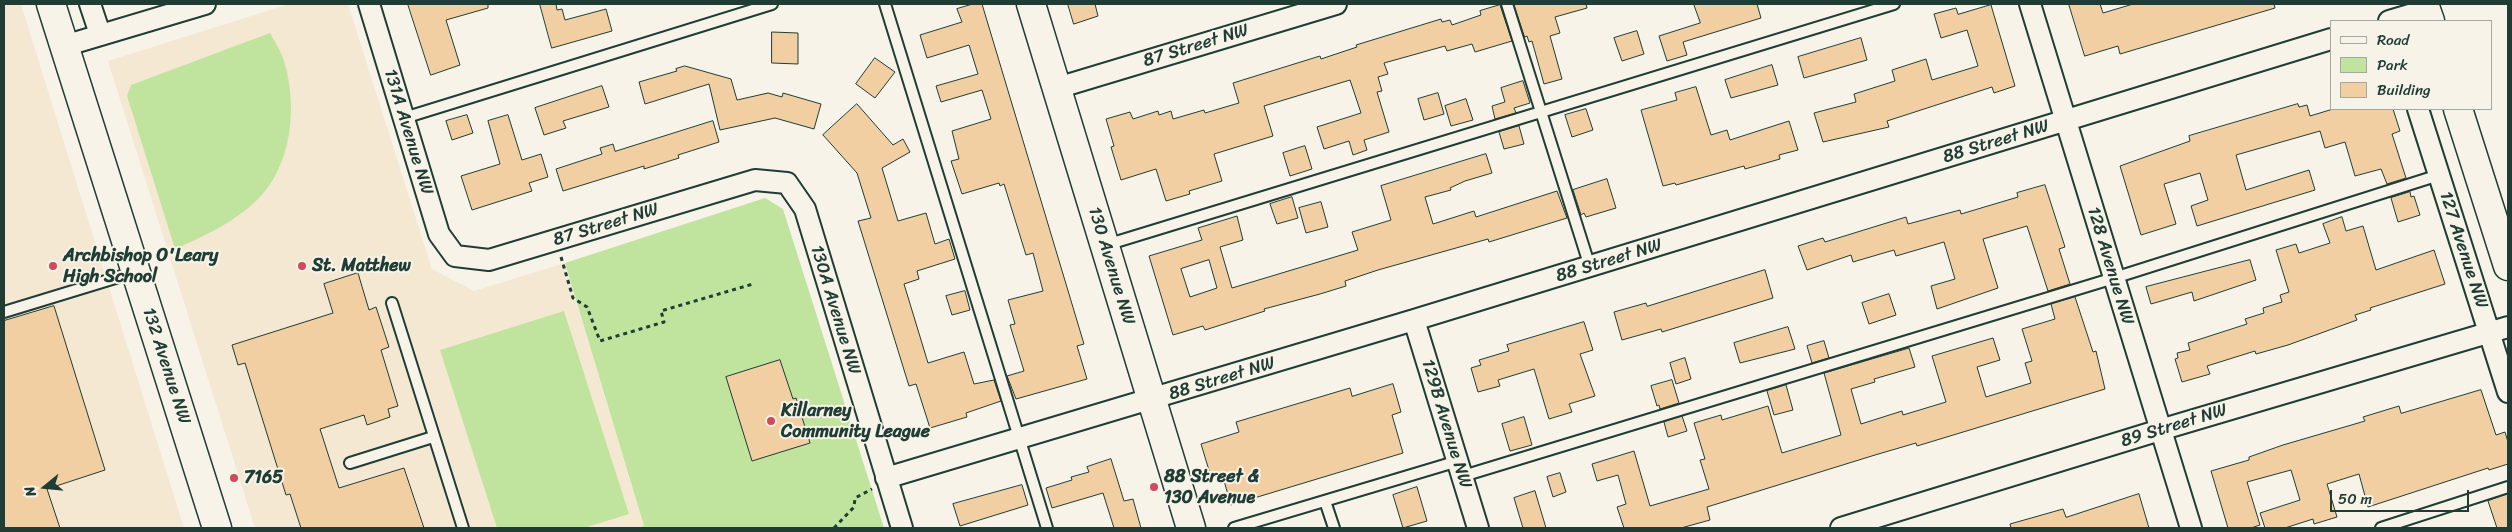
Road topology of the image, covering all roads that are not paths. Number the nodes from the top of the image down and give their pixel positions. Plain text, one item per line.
1 (51, 4) edge
2 (90, 4) edge
3 (205, 4) edge
4 (369, 4) edge
5 (772, 4) edge
6 (885, 4) edge
7 (1031, 4) edge
8 (1336, 4) edge
9 (1507, 4) edge
10 (1894, 4) edge
11 (2030, 4) edge
12 (2427, 12) edge
13 (2394, 20) edge
14 (100, 34) junction
15 (2330, 39) edge
16 (64, 46) junction
17 (1057, 88) junction
18 (2418, 110) edge
19 (2458, 110) edge
20 (1541, 112) junction
21 (404, 118) junction
22 (2066, 121) junction
23 (2439, 174) junction
24 (756, 180) joint
25 (1105, 246) junction
26 (455, 256) joint
27 (1590, 266) junction
28 (2508, 266) edge
29 (136, 271) junction
30 (2114, 278) junction
31 (392, 302) dead end
32 (4, 312) edge
33 (1414, 320) junction
34 (2508, 327) edge
35 (2489, 332) junction
36 (2508, 392) edge
37 (1152, 400) junction
38 (2160, 430) junction
39 (433, 437) junction
40 (1020, 440) junction
41 (350, 463) dead end
42 (1460, 468) junction
43 (886, 478) junction
44 (2508, 487) edge
45 (1325, 501) junction
46 (218, 528) edge
47 (463, 528) edge
48 (902, 528) edge
49 (1048, 528) edge
50 (1191, 528) edge
51 (1234, 528) edge
52 (1334, 528) edge
53 (1478, 528) edge
54 (1841, 528) edge
55 (2191, 528) edge
56 (2381, 528) edge

1 - 16 street, 132 Avenue NW
2 - 14 street
3 - 14 street
4 - 21 street, 131A Avenue NW
5 - 21 lane
6 - 40 lane
7 - 17 street, 130 Avenue NW
8 - 17 street, 87 Street NW
9 - 20 lane
10 - 20 lane
11 - 22 street, 128 Avenue NW
12 - 13 street
14 - 16 street
15 - 22 street, 88 Street NW
16 - 29 street, 132 Avenue NW
17 - 25 street, 130 Avenue NW
18 - 23 street, 127 Avenue NW
19 - 28 street
20 - 25 lane
20 - 27 lane
21 - 26 street, 131A Avenue NW
22 - 27 street, 88 Street NW
22 - 30 street, 128 Avenue NW
23 - 30 lane
23 - 35 street, 127 Avenue NW
24 - 26 street, 87 Street NW
24 - 43 street, 130A Avenue NW
25 - 37 street, 130 Avenue NW
27 - 33 street, 88 Street NW
29 - 32 lane
29 - 46 street, 132 Avenue NW
30 - 38 street, 128 Avenue NW
30 - 42 lane
31 - 39 lane
33 - 37 street, 88 Street NW
33 - 42 street, 129B Avenue NW
34 - 35 street, 89 Street NW
35 - 36 street, 127 Avenue NW
35 - 38 street, 89 Street NW
37 - 40 street, 88 Street NW
37 - 50 street, 130 Avenue NW
38 - 54 street, 89 Street NW
38 - 55 street, 128 Avenue NW
39 - 41 lane
39 - 47 lane
40 - 43 street, 88 Street NW
40 - 49 lane
42 - 45 lane
42 - 53 street, 129B Avenue NW
43 - 48 street, 130A Avenue NW
44 - 56 lane
45 - 51 lane
45 - 52 lane

